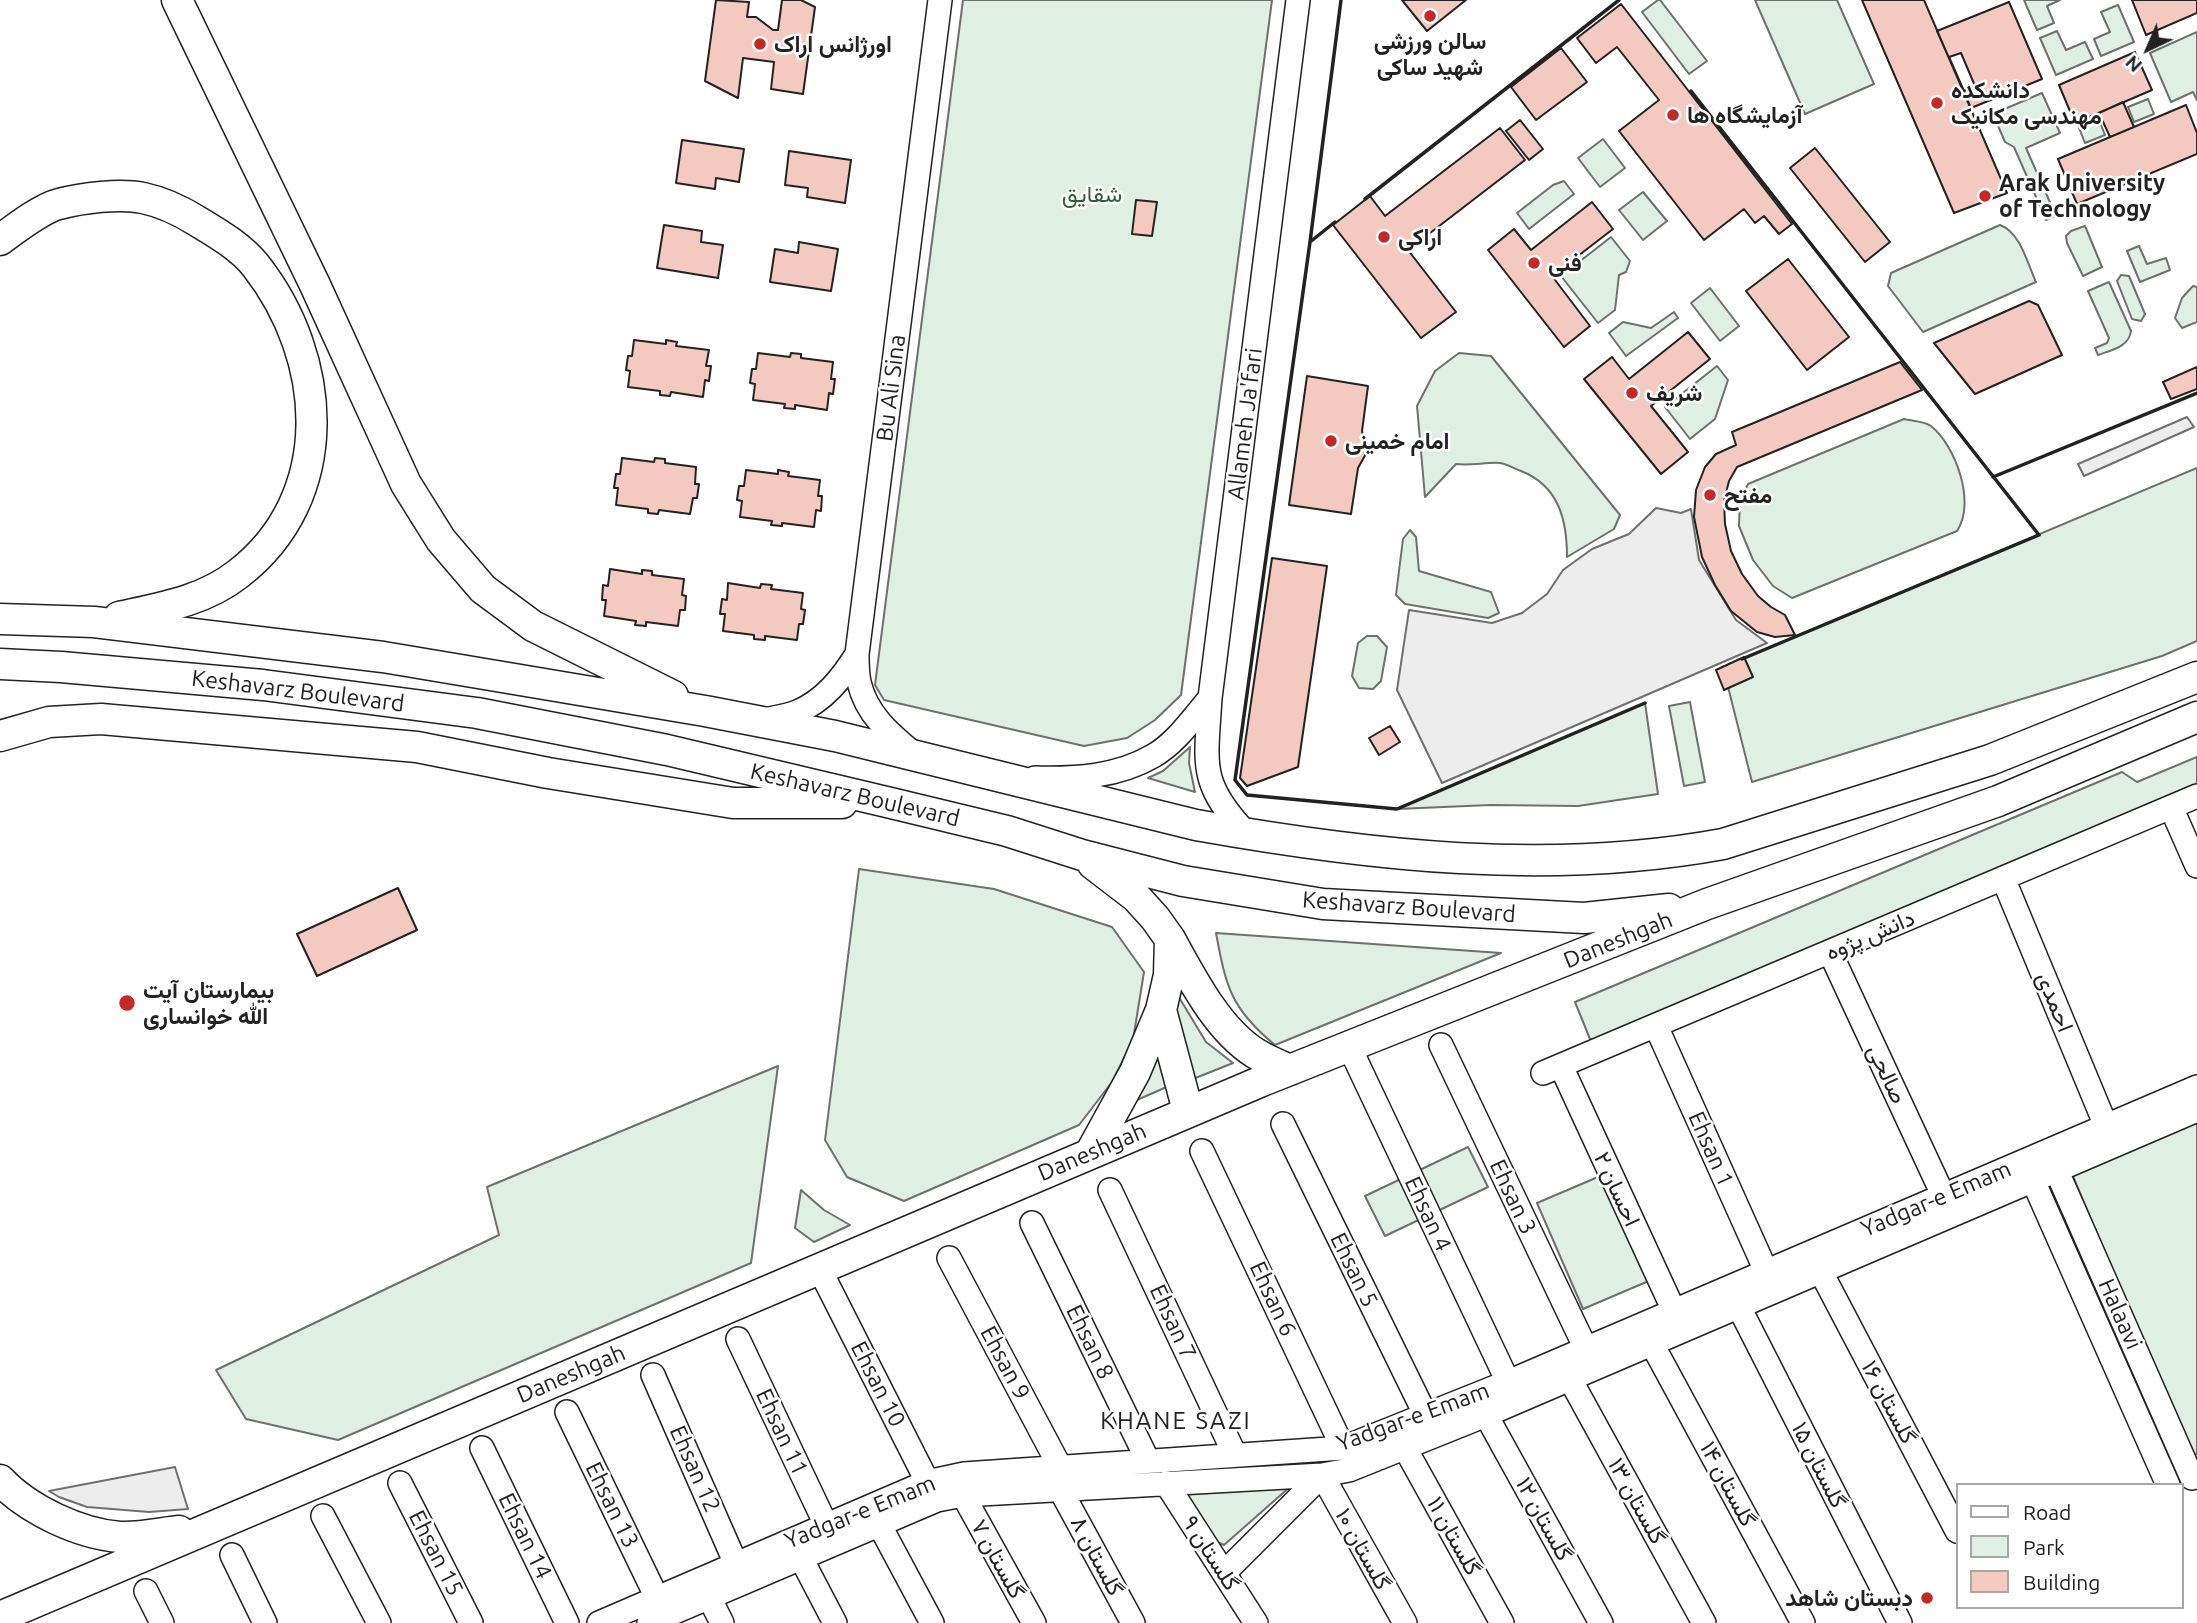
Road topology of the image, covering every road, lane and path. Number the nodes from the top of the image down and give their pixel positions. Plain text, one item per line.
1 (177, 0) edge
2 (940, 0) edge
3 (1298, 0) edge
4 (0, 240) edge
5 (0, 618) edge
6 (94, 622) junction
7 (857, 654) junction
8 (0, 664) edge
9 (2197, 677) edge
10 (1210, 698) junction
11 (705, 711) junction
12 (2197, 717) edge
13 (760, 721) junction
14 (0, 736) edge
15 (915, 755) junction
16 (1000, 776) junction
17 (2197, 796) edge
18 (895, 803) junction
19 (2172, 807) junction
20 (1248, 835) junction
21 (1082, 855) junction
22 (2197, 866) edge
23 (2003, 878) junction
24 (1707, 904) junction
25 (1170, 939) junction
26 (1830, 952) junction
27 (1161, 1010) junction
28 (1656, 1026) junction
29 (1441, 1045) dead end
30 (1349, 1046) junction
31 (1290, 1070) junction
32 (1552, 1070) joint
33 (2197, 1087) edge
34 (2197, 1110) edge
35 (1188, 1111) junction
36 (1283, 1124) dead end
37 (2106, 1126) junction
38 (1202, 1151) dead end
39 (1091, 1152) junction
40 (2052, 1161) junction
41 (2029, 1171) junction
42 (1110, 1189) dead end
43 (1943, 1195) junction
44 (1032, 1223) dead end
45 (950, 1258) dead end
46 (819, 1268) junction
47 (1766, 1271) junction
48 (1821, 1272) junction
49 (1739, 1307) junction
50 (1674, 1311) junction
51 (2129, 1335) junction
52 (738, 1339) dead end
53 (1652, 1344) junction
54 (2107, 1346) junction
55 (1586, 1349) junction
56 (653, 1375) dead end
57 (1570, 1379) junction
58 (1508, 1382) junction
59 (567, 1412) dead end
60 (1486, 1415) junction
61 (1426, 1416) junction
62 (482, 1448) dead end
63 (1343, 1448) junction
64 (1405, 1448) junction
65 (1236, 1455) junction
66 (1148, 1461) junction
67 (1322, 1475) junction
68 (1060, 1478) junction
69 (0, 1480) edge
70 (2188, 1480) edge
71 (400, 1483) dead end
72 (1166, 1483) junction
73 (2167, 1483) edge
74 (932, 1491) junction
75 (963, 1495) junction
76 (323, 1516) dead end
77 (879, 1524) junction
78 (826, 1525) junction
79 (1955, 1527) edge
80 (208, 1528) junction
81 (232, 1555) dead end
82 (801, 1558) junction
83 (736, 1564) junction
84 (1225, 1572) junction
85 (146, 1591) dead end
86 (709, 1597) junction
87 (657, 1598) junction
88 (0, 1617) edge
89 (162, 1623) edge
90 (265, 1623) edge
91 (379, 1623) edge
92 (471, 1623) edge
93 (567, 1623) edge
94 (599, 1623) edge
95 (649, 1623) edge
96 (722, 1623) edge
97 (835, 1623) edge
98 (932, 1623) edge
99 (1034, 1623) edge
100 (1133, 1623) edge
101 (1256, 1623) edge
102 (1405, 1623) edge
103 (1502, 1623) edge
104 (1601, 1623) edge
105 (1704, 1623) edge
106 (1803, 1623) edge
107 (1900, 1623) edge

1 - 11 main road
2 - 7 street, Bu Ali Sina
3 - 10 street, Allameh Ja'fari
4 - 6 main road
5 - 6 main road, Keshavarz Boulevard
6 - 11 main road, Keshavarz Boulevard
7 - 13 street
7 - 15 street, Bu Ali Sina
8 - 18 main road, Keshavarz Boulevard
9 - 20 main road, Keshavarz Boulevard
10 - 16 street
10 - 20 street, Allameh Ja'fari
11 - 13 main road, Keshavarz Boulevard
12 - 24 main road, Daneshgah
13 - 15 main road, Keshavarz Boulevard
14 - 18 main road
15 - 16 main road, Keshavarz Boulevard
16 - 20 main road, Keshavarz Boulevard
17 - 19 street, دانش پژوه
18 - 21 main road, Keshavarz Boulevard
19 - 22 street
19 - 23 street, دانش پژوه
21 - 24 main road, Keshavarz Boulevard
21 - 25 main road
23 - 26 street, دانش پژوه
23 - 37 street, احمدی
24 - 30 main road, Daneshgah
25 - 27 main road
25 - 31 main road
26 - 28 street, دانش پژوه
26 - 43 street, صالحی
27 - 35 main road
27 - 39 main road
28 - 32 street, دانش پژوه
28 - 47 street, Ehsan 1
29 - 55 street, Ehsan 3
30 - 31 main road, Daneshgah
30 - 58 street, Ehsan 4
31 - 35 main road, Daneshgah
32 - 50 street, احسان ۲
33 - 37 street, Yadgar-e Emam
34 - 40 street, Yadgar-e Emam
35 - 39 main road, Daneshgah
36 - 61 street, Ehsan 5
37 - 40 street, Yadgar-e Emam
38 - 63 street, Ehsan 6
39 - 46 main road, Daneshgah
40 - 41 street, Yadgar-e Emam
40 - 51 street, Halaavi
41 - 43 street, Yadgar-e Emam
41 - 48 street, Yadgar-e Emam
41 - 54 street, Halaavi
42 - 65 street, Ehsan 7
43 - 47 street, Yadgar-e Emam
44 - 66 street, Ehsan 8
45 - 68 street, Ehsan 9
46 - 74 street, Ehsan 10
46 - 80 main road, Daneshgah
47 - 50 street, Yadgar-e Emam
48 - 49 street, Yadgar-e Emam
48 - 79 street, گلستان ۱۶
49 - 53 street, Yadgar-e Emam
49 - 107 street, گلستان ۱۵
50 - 55 street, Yadgar-e Emam
51 - 54 street
51 - 70 street, Halaavi
52 - 78 street, Ehsan 11
53 - 57 street, Yadgar-e Emam
53 - 106 street, گلستان ۱۴
54 - 73 street, Halaavi
55 - 58 street, Yadgar-e Emam
56 - 83 street, Ehsan 12
57 - 60 street, Yadgar-e Emam
57 - 105 street, گلستان ۱۳
58 - 61 street, Yadgar-e Emam
59 - 87 street, Ehsan 13
60 - 64 street, Yadgar-e Emam
60 - 104 street, گلستان ۱۲
61 - 63 street, Yadgar-e Emam
62 - 93 street, Ehsan 14
63 - 65 street, Yadgar-e Emam
64 - 67 street, Yadgar-e Emam
64 - 103 street, گلستان ۱۱
65 - 66 street, Yadgar-e Emam
66 - 68 street, Yadgar-e Emam
67 - 72 street, Yadgar-e Emam
67 - 84 street
67 - 102 street, گلستان ۱۰
68 - 72 street, Yadgar-e Emam
68 - 74 street, Yadgar-e Emam
68 - 75 street, Yadgar-e Emam
68 - 100 street, گلستان ۸
69 - 80 main road
71 - 92 street, Ehsan 15
72 - 84 street, گلستان ۹
74 - 75 street, Yadgar-e Emam
74 - 77 street, Yadgar-e Emam
74 - 78 street, Yadgar-e Emam
75 - 99 street, گلستان ۷
76 - 91 street
77 - 82 street, Yadgar-e Emam
77 - 98 street
78 - 83 street, Yadgar-e Emam
80 - 88 main road, Daneshgah
81 - 90 street
82 - 86 street, Yadgar-e Emam
82 - 97 street
83 - 87 street, Yadgar-e Emam
84 - 101 street, گلستان ۹
85 - 89 street
86 - 95 street, Yadgar-e Emam
86 - 96 street
87 - 94 street, Yadgar-e Emam

